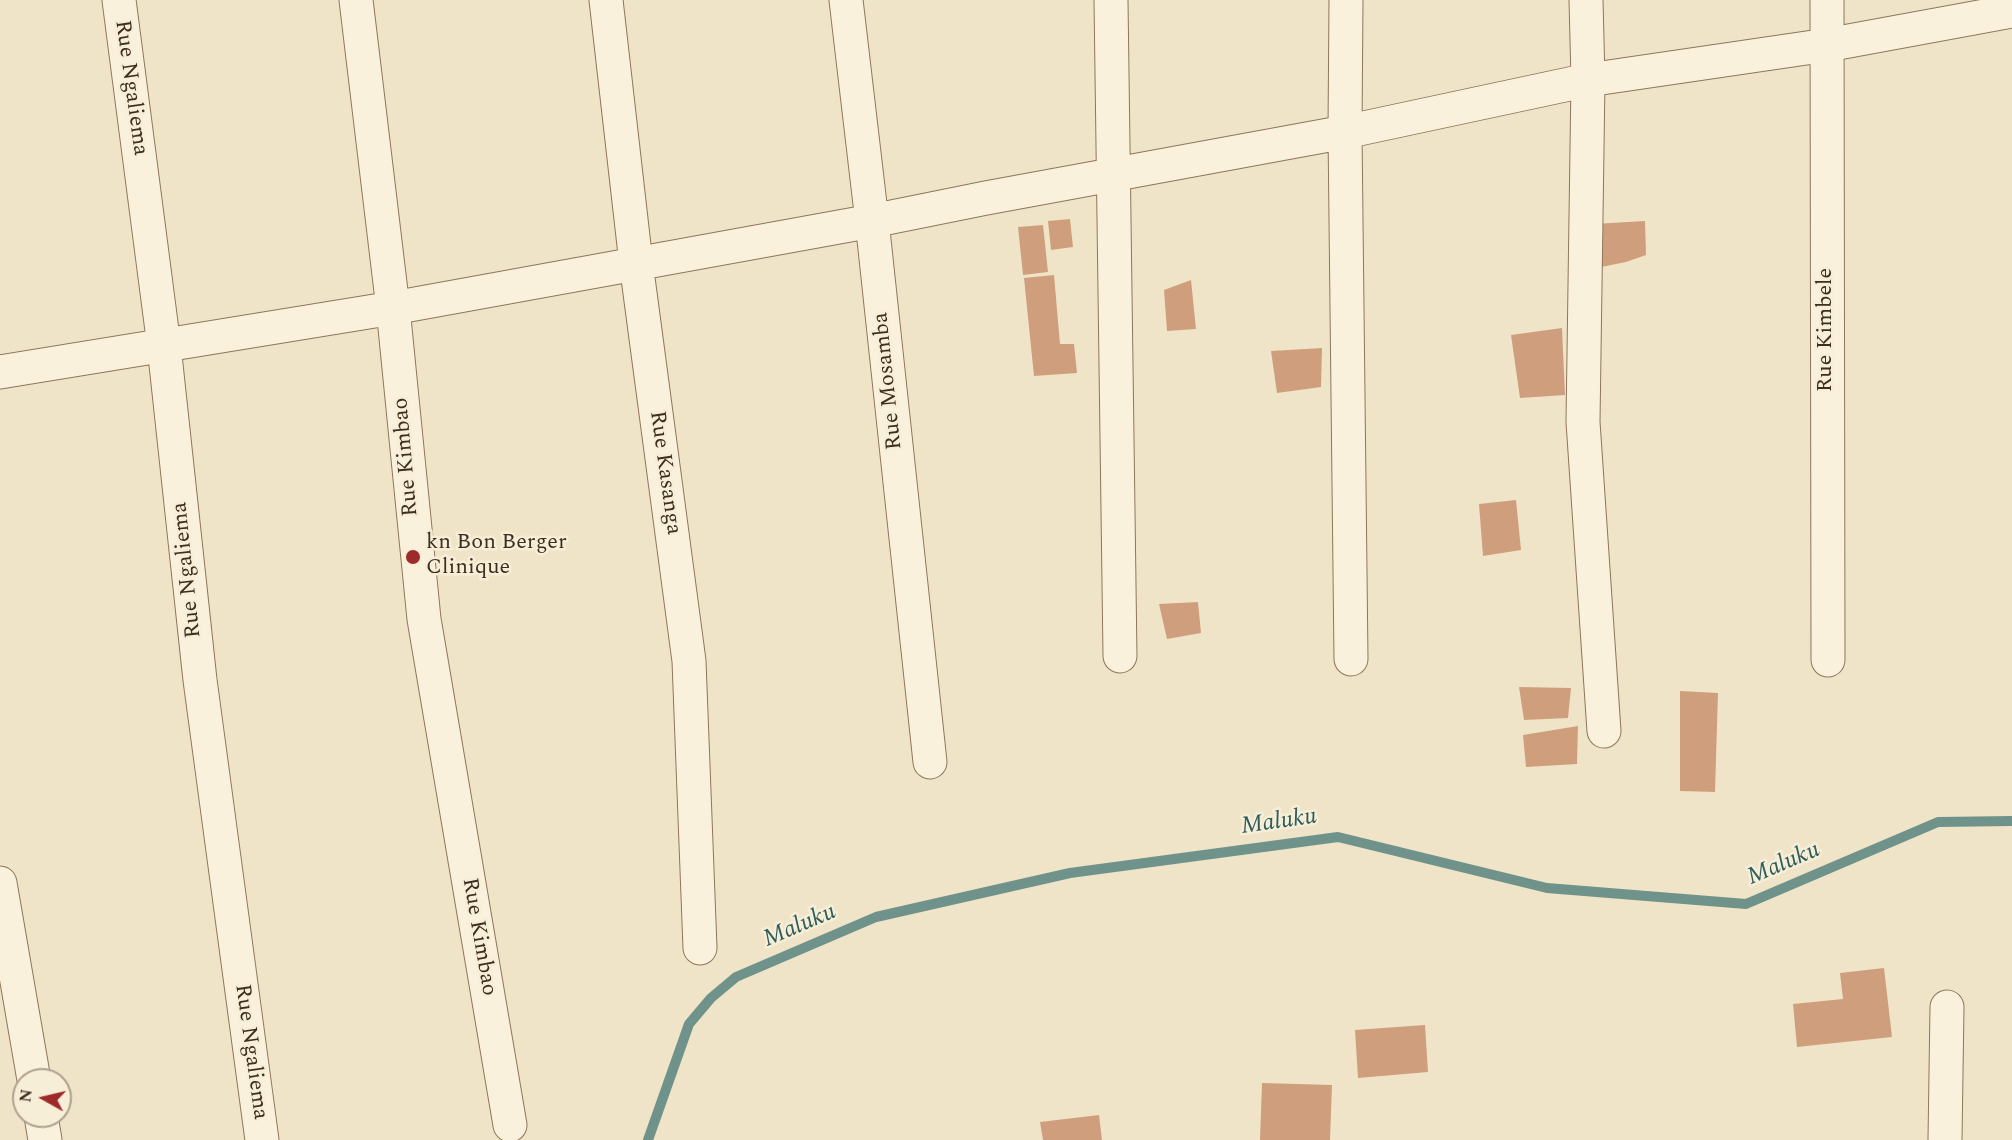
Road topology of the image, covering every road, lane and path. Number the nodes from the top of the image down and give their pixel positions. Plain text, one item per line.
1 (118, 0) edge
2 (356, 0) edge
3 (606, 0) edge
4 (846, 0) edge
5 (1111, 0) edge
6 (1346, 0) edge
7 (1586, 0) edge
8 (1827, 0) edge
9 (2012, 11) edge
10 (1827, 45) junction
11 (1588, 80) junction
12 (1345, 132) junction
13 (1115, 175) junction
14 (872, 221) junction
15 (636, 263) junction
16 (393, 308) junction
17 (164, 346) junction
18 (0, 372) edge
19 (1120, 656) dead end
20 (1351, 659) dead end
21 (1828, 660) dead end
22 (1604, 731) dead end
23 (930, 762) dead end
24 (0, 883) edge
25 (700, 948) dead end
26 (1947, 1007) dead end
27 (32, 1068) edge
28 (510, 1125) dead end
29 (262, 1140) edge
30 (1945, 1140) edge

1 - 17 street, Rue Ngaliema
2 - 16 street, Rue Kimbao
3 - 15 street, Rue Kasanga
4 - 14 street, Rue Mosamba
5 - 13 street
6 - 12 street
7 - 11 street
8 - 10 street, Rue Kimbele
9 - 10 street
10 - 11 street
10 - 21 street, Rue Kimbele
11 - 12 street
11 - 22 street
12 - 13 street
12 - 20 street
13 - 14 street
13 - 19 street
14 - 15 street
14 - 23 street, Rue Mosamba
15 - 16 street
15 - 25 street, Rue Kasanga
16 - 17 street
16 - 28 street, Rue Kimbao
17 - 18 street
17 - 29 street, Rue Ngaliema
24 - 27 street
26 - 30 street

